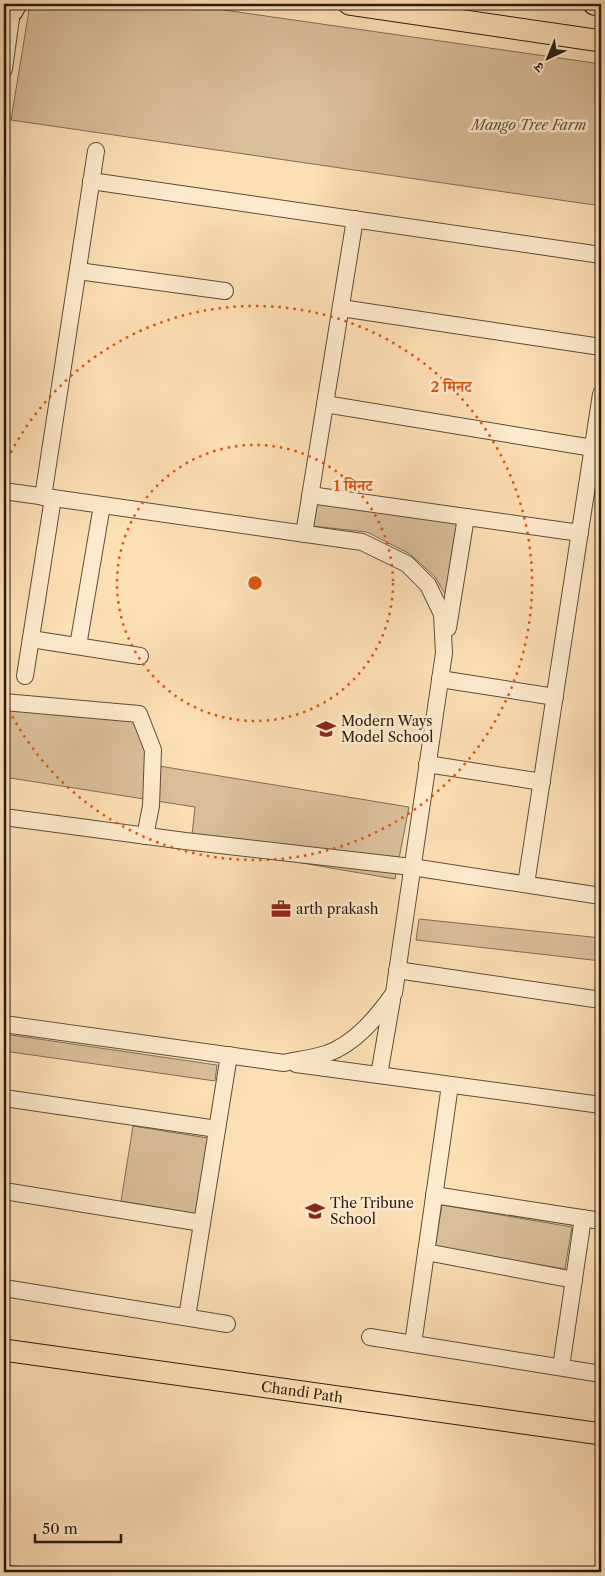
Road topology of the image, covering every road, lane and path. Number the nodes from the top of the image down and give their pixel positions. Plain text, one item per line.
1 (349, 4) edge
2 (594, 4) edge
3 (601, 5) edge
4 (14, 6) edge
5 (601, 41) edge
6 (4, 69) edge
7 (96, 151) dead end
8 (91, 181) junction
9 (355, 220) junction
10 (601, 255) edge
11 (78, 271) junction
12 (225, 291) dead end
13 (341, 308) junction
14 (601, 347) edge
15 (601, 394) edge
16 (325, 404) junction
17 (593, 448) junction
18 (596, 469) edge
19 (4, 491) edge
20 (310, 495) junction
21 (48, 498) junction
22 (102, 505) junction
23 (466, 517) junction
24 (580, 533) junction
25 (304, 534) junction
26 (31, 638) junction
27 (78, 646) junction
28 (444, 653) junction
29 (140, 656) dead end
30 (25, 676) dead end
31 (440, 679) junction
32 (555, 697) junction
33 (4, 702) edge
34 (427, 764) junction
35 (542, 782) junction
36 (4, 817) edge
37 (145, 836) junction
38 (412, 867) junction
39 (526, 884) junction
40 (601, 896) edge
41 (397, 970) junction
42 (394, 992) junction
43 (601, 1000) edge
44 (4, 1024) edge
45 (229, 1055) junction
46 (284, 1063) junction
47 (379, 1076) junction
48 (450, 1085) junction
49 (4, 1098) edge
50 (601, 1105) edge
51 (217, 1129) junction
52 (4, 1191) edge
53 (434, 1195) junction
54 (583, 1218) junction
55 (601, 1221) edge
56 (202, 1223) junction
57 (426, 1252) junction
58 (574, 1280) junction
59 (4, 1288) edge
60 (187, 1317) junction
61 (228, 1324) dead end
62 (370, 1337) dead end
63 (413, 1344) junction
64 (4, 1350) edge
65 (4, 1364) edge
66 (561, 1368) junction
67 (601, 1374) edge
68 (601, 1434) edge
69 (601, 1448) edge

1 - 5 main road
2 - 3 main road
4 - 6 street
7 - 8 street
8 - 9 street
8 - 11 street
9 - 10 street
9 - 13 street
11 - 12 street
11 - 21 street
13 - 14 street
13 - 16 street
15 - 17 street
16 - 17 street
16 - 20 street
17 - 18 street
18 - 24 street
19 - 21 street
20 - 23 street
20 - 25 street
21 - 22 street
21 - 26 street
22 - 25 street
22 - 27 street
23 - 24 street
23 - 28 street
24 - 32 street
25 - 28 street
26 - 27 street
26 - 30 street
27 - 29 street
28 - 31 street
31 - 32 street
31 - 34 street
32 - 35 street
33 - 37 street
34 - 35 street
34 - 38 street
35 - 39 street
36 - 37 street
37 - 38 street
38 - 39 street
38 - 41 street
39 - 40 street
41 - 42 street
41 - 43 street
42 - 46 street
42 - 47 street
44 - 45 street
45 - 46 street
45 - 51 street
46 - 47 street
47 - 48 street
48 - 50 street
48 - 53 street
49 - 51 street
51 - 56 street
52 - 56 street
53 - 54 street
53 - 57 street
54 - 55 street
54 - 58 street
56 - 60 street
57 - 58 street
57 - 63 street
58 - 66 street
59 - 60 street
60 - 61 street
62 - 63 street
63 - 66 street
64 - 68 main road, Chandi Path
65 - 69 main road, Chandi Path
66 - 67 street

